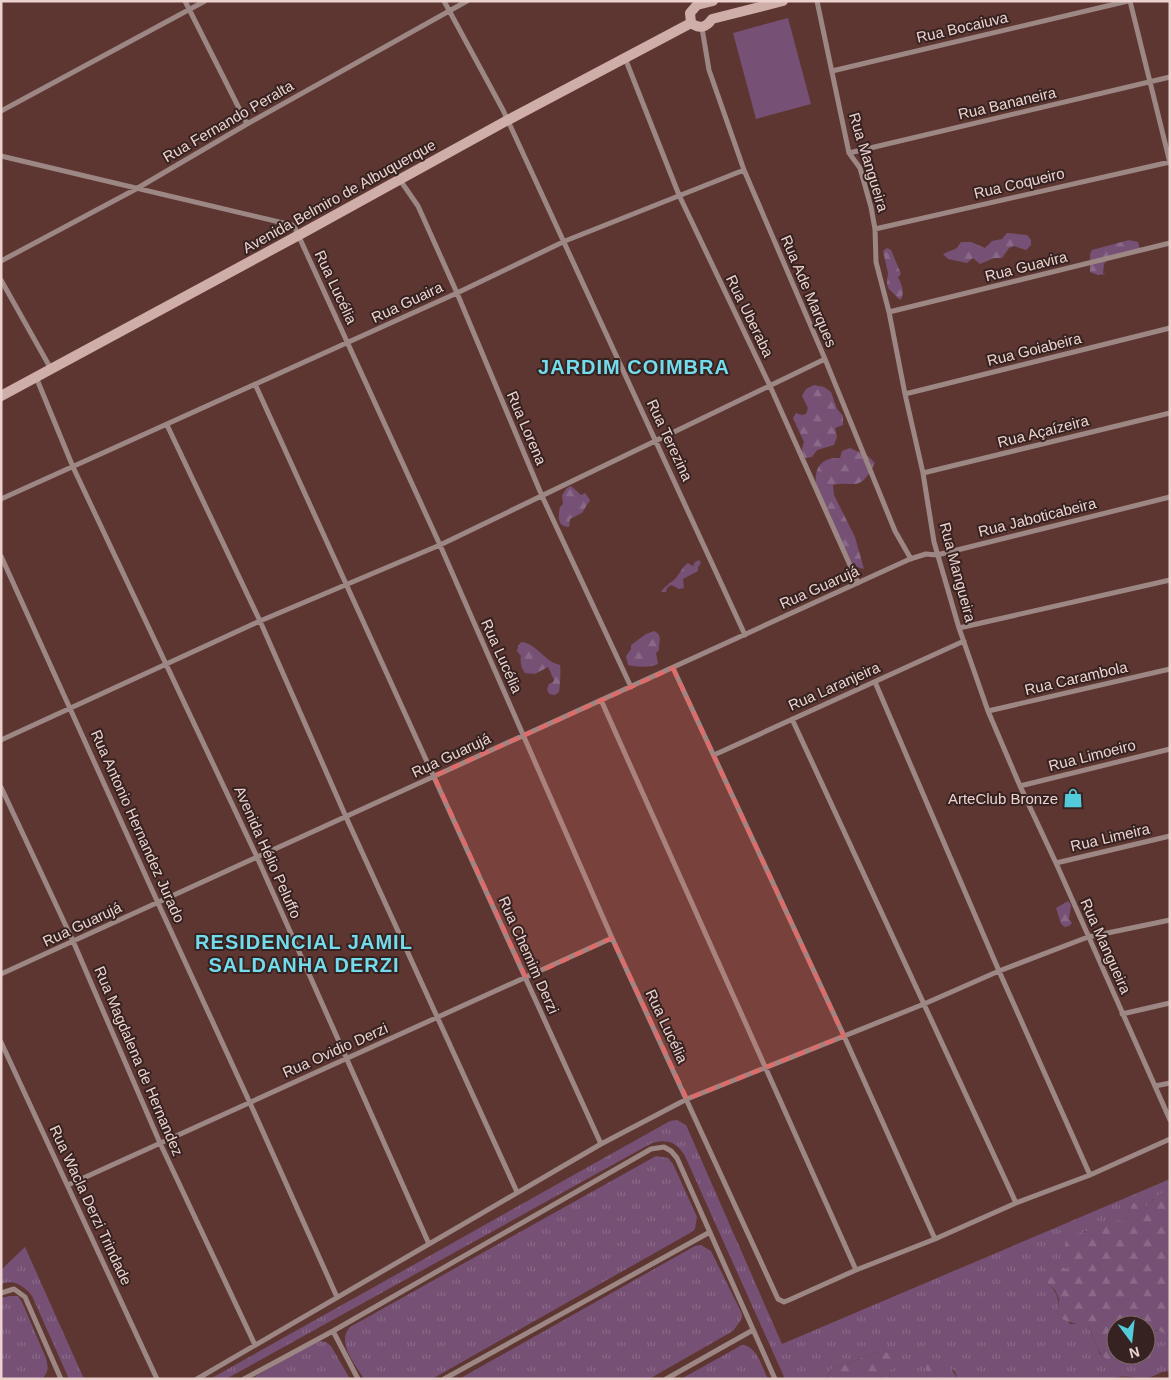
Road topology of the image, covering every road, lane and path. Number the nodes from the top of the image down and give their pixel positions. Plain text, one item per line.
1 (185, 1) edge
2 (205, 1) edge
3 (444, 1) edge
4 (467, 1) edge
5 (713, 1) edge
6 (783, 1) edge
7 (817, 1) edge
8 (1129, 1) edge
9 (700, 3) edge
10 (189, 10) junction
11 (449, 11) junction
12 (712, 19) junction
13 (691, 23) junction
14 (702, 28) junction
15 (624, 58) junction
16 (832, 71) junction
17 (1170, 77) edge
18 (1150, 81) junction
19 (1, 110) edge
20 (508, 120) junction
21 (247, 124) junction
22 (849, 153) junction
23 (1, 156) edge
24 (1170, 162) edge
25 (744, 170) junction
26 (399, 180) junction
27 (136, 189) junction
28 (679, 195) junction
29 (875, 229) junction
30 (299, 235) junction
31 (565, 241) junction
32 (1170, 243) edge
33 (1, 260) edge
34 (1, 280) edge
35 (457, 293) junction
36 (889, 312) junction
37 (1170, 328) edge
38 (348, 342) junction
39 (825, 360) junction
40 (52, 369) junction
41 (36, 377) junction
42 (255, 384) junction
43 (770, 386) junction
44 (905, 394) junction
45 (1, 396) edge
46 (1170, 413) edge
47 (167, 425) junction
48 (656, 441) junction
49 (73, 467) junction
50 (923, 473) junction
51 (542, 496) junction
52 (1170, 497) edge
53 (1, 499) edge
54 (440, 545) junction
55 (937, 555) junction
56 (1, 556) edge
57 (911, 559) junction
58 (1170, 580) edge
59 (858, 583) junction
60 (347, 584) junction
61 (260, 621) junction
62 (960, 628) junction
63 (745, 634) junction
64 (964, 641) junction
65 (167, 664) junction
66 (673, 668) junction
67 (1170, 669) edge
68 (875, 682) junction
69 (631, 687) junction
70 (601, 700) junction
71 (71, 708) junction
72 (988, 711) junction
73 (792, 718) junction
74 (524, 735) junction
75 (1, 740) edge
76 (1170, 748) edge
77 (714, 755) junction
78 (434, 776) junction
79 (1020, 786) junction
80 (1, 787) edge
81 (346, 817) junction
82 (1170, 836) edge
83 (257, 857) junction
84 (1056, 863) junction
85 (158, 903) junction
86 (1170, 920) edge
87 (1088, 937) junction
88 (612, 938) junction
89 (73, 941) junction
90 (999, 971) junction
91 (1, 974) edge
92 (526, 978) junction
93 (1170, 1003) edge
94 (924, 1004) junction
95 (1122, 1014) junction
96 (437, 1018) junction
97 (844, 1036) junction
98 (1, 1042) edge
99 (346, 1059) junction
100 (765, 1068) junction
101 (1170, 1083) edge
102 (1155, 1086) junction
103 (687, 1100) junction
104 (250, 1103) junction
105 (1170, 1120) edge
106 (1170, 1139) edge
107 (160, 1143) junction
108 (600, 1144) junction
109 (1090, 1175) junction
110 (68, 1185) junction
111 (517, 1192) junction
112 (1016, 1203) junction
113 (710, 1232) junction
114 (935, 1239) junction
115 (429, 1244) junction
116 (856, 1270) junction
117 (1, 1293) edge
118 (337, 1297) junction
119 (753, 1330) junction
120 (332, 1331) junction
121 (254, 1345) junction
122 (60, 1378) edge
123 (157, 1379) edge
124 (197, 1379) edge
125 (244, 1379) edge
126 (358, 1379) edge
127 (444, 1379) edge
128 (666, 1379) edge
129 (775, 1379) edge

1 - 10 street
2 - 10 street
3 - 11 street, Rua Terezina
4 - 11 street, Rua Fernando Peralta
5 - 9 main road
6 - 12 main road
7 - 16 street, Rua Mangueira
8 - 16 street, Rua Bocaiuva
8 - 18 street
9 - 12 main road
9 - 13 main road
10 - 19 street
10 - 21 street
11 - 20 street, Rua Terezina
11 - 21 street, Rua Fernando Peralta
12 - 14 main road
13 - 14 main road
13 - 15 main road, Avenida Belmiro de Albuquerque
14 - 25 street, Rua Ade Marques
15 - 20 main road, Avenida Belmiro de Albuquerque
15 - 28 street, Rua Uberaba
16 - 22 street, Rua Mangueira
17 - 18 street, Rua Bananeira
18 - 22 street, Rua Bananeira
18 - 24 street
20 - 26 main road, Avenida Belmiro de Albuquerque
20 - 31 street, Rua Terezina
21 - 27 street, Rua Fernando Peralta
22 - 29 street, Rua Mangueira
23 - 27 street
24 - 29 street, Rua Coqueiro
25 - 28 street, Rua Guaira
25 - 39 street, Rua Ade Marques
26 - 30 main road, Avenida Belmiro de Albuquerque
26 - 35 street, Rua Lorena
27 - 30 street, Rua Lucélia
27 - 33 street, Rua Fernando Peralta
28 - 31 street, Rua Guaira
28 - 43 street, Rua Uberaba
29 - 36 street, Rua Mangueira
30 - 38 street, Rua Lucélia
30 - 40 main road, Avenida Belmiro de Albuquerque
31 - 35 street, Rua Guaira
31 - 48 street, Rua Terezina
32 - 36 street, Rua Guavira
34 - 40 street
35 - 38 street, Rua Guaira
35 - 51 street, Rua Lorena
36 - 44 street, Rua Mangueira
37 - 44 street, Rua Goiabeira
38 - 42 street, Rua Guaira
38 - 54 street, Rua Lucélia
39 - 43 street
39 - 57 street, Rua Ade Marques
40 - 41 main road, Avenida Belmiro de Albuquerque
41 - 45 main road, Avenida Belmiro de Albuquerque
41 - 49 street, Avenida Hélio Peluffo
42 - 47 street, Rua Guaira
42 - 60 street, Rua Chemim Derzi
43 - 48 street
43 - 59 street, Rua Uberaba
44 - 50 street, Rua Mangueira
46 - 50 street, Rua Açaízeira
47 - 49 street, Rua Guaira
47 - 61 street
48 - 51 street
48 - 63 street, Rua Terezina
49 - 53 street, Rua Guaira
49 - 65 street, Avenida Hélio Peluffo
50 - 55 street, Rua Mangueira
51 - 54 street
51 - 69 street, Rua Lorena
52 - 55 street, Rua Jaboticabeira
54 - 60 street
54 - 74 street, Rua Lucélia
55 - 57 street, Rua Jaboticabeira
55 - 62 street, Rua Mangueira
56 - 71 street, Rua Antonio Hernandez Jurado
57 - 59 street, Rua Guarujá
58 - 62 street
59 - 63 street, Rua Guarujá
60 - 61 street
60 - 78 street, Rua Chemim Derzi
61 - 65 street
61 - 81 street
62 - 64 street, Rua Mangueira
63 - 66 street, Rua Guarujá
64 - 68 street, Rua Laranjeira
64 - 72 street, Rua Mangueira
65 - 71 street
65 - 83 street, Avenida Hélio Peluffo
66 - 69 street, Rua Guarujá
66 - 77 street
67 - 72 street, Rua Carambola
68 - 73 street, Rua Laranjeira
68 - 90 street
69 - 70 street, Rua Guarujá
70 - 74 street, Rua Guarujá
70 - 100 street
71 - 75 street
71 - 85 street, Rua Antonio Hernandez Jurado
72 - 79 street, Rua Mangueira
73 - 77 street, Rua Laranjeira
73 - 94 street
74 - 78 street, Rua Guarujá
74 - 88 street, Rua Lucélia
76 - 79 street, Rua Limoeiro
77 - 97 street
78 - 81 street, Rua Guarujá
78 - 92 street, Rua Chemim Derzi
79 - 84 street, Rua Mangueira
80 - 89 street, Rua Magdalena de Hernandez
81 - 83 street, Rua Guarujá
81 - 96 street
82 - 84 street, Rua Limeira
83 - 85 street, Rua Guarujá
83 - 99 street, Avenida Hélio Peluffo
84 - 87 street, Rua Mangueira
85 - 89 street, Rua Guarujá
85 - 104 street, Rua Antonio Hernandez Jurado
86 - 87 street
87 - 90 street
87 - 95 street, Rua Mangueira
88 - 92 street, Rua Ovidio Derzi
88 - 103 street, Rua Lucélia
89 - 91 street, Rua Guarujá
89 - 107 street, Rua Magdalena de Hernandez
90 - 94 street
90 - 109 street
92 - 96 street, Rua Ovidio Derzi
92 - 108 street, Rua Chemim Derzi
93 - 95 street
94 - 97 street
94 - 112 street
95 - 102 street, Rua Mangueira
96 - 99 street, Rua Ovidio Derzi
96 - 111 street
97 - 100 street
97 - 114 street
98 - 110 street, Rua Wacla Derzi Trindade
99 - 104 street, Rua Ovidio Derzi
99 - 115 street, Avenida Hélio Peluffo
100 - 103 street
100 - 116 street
101 - 102 street
102 - 105 street, Rua Mangueira
103 - 108 street
103 - 116 street, Rua Lucélia
104 - 107 street, Rua Ovidio Derzi
104 - 118 street, Rua Antonio Hernandez Jurado
106 - 109 street
107 - 110 street, Rua Ovidio Derzi
107 - 121 street, Rua Magdalena de Hernandez
108 - 111 street
109 - 112 street
110 - 123 street, Rua Wacla Derzi Trindade
111 - 115 street
112 - 114 street
113 - 119 street
113 - 120 street
113 - 127 street
114 - 116 street
115 - 118 street
117 - 122 street
118 - 121 street
119 - 128 street
119 - 129 street
120 - 125 street
120 - 126 street
121 - 124 street

